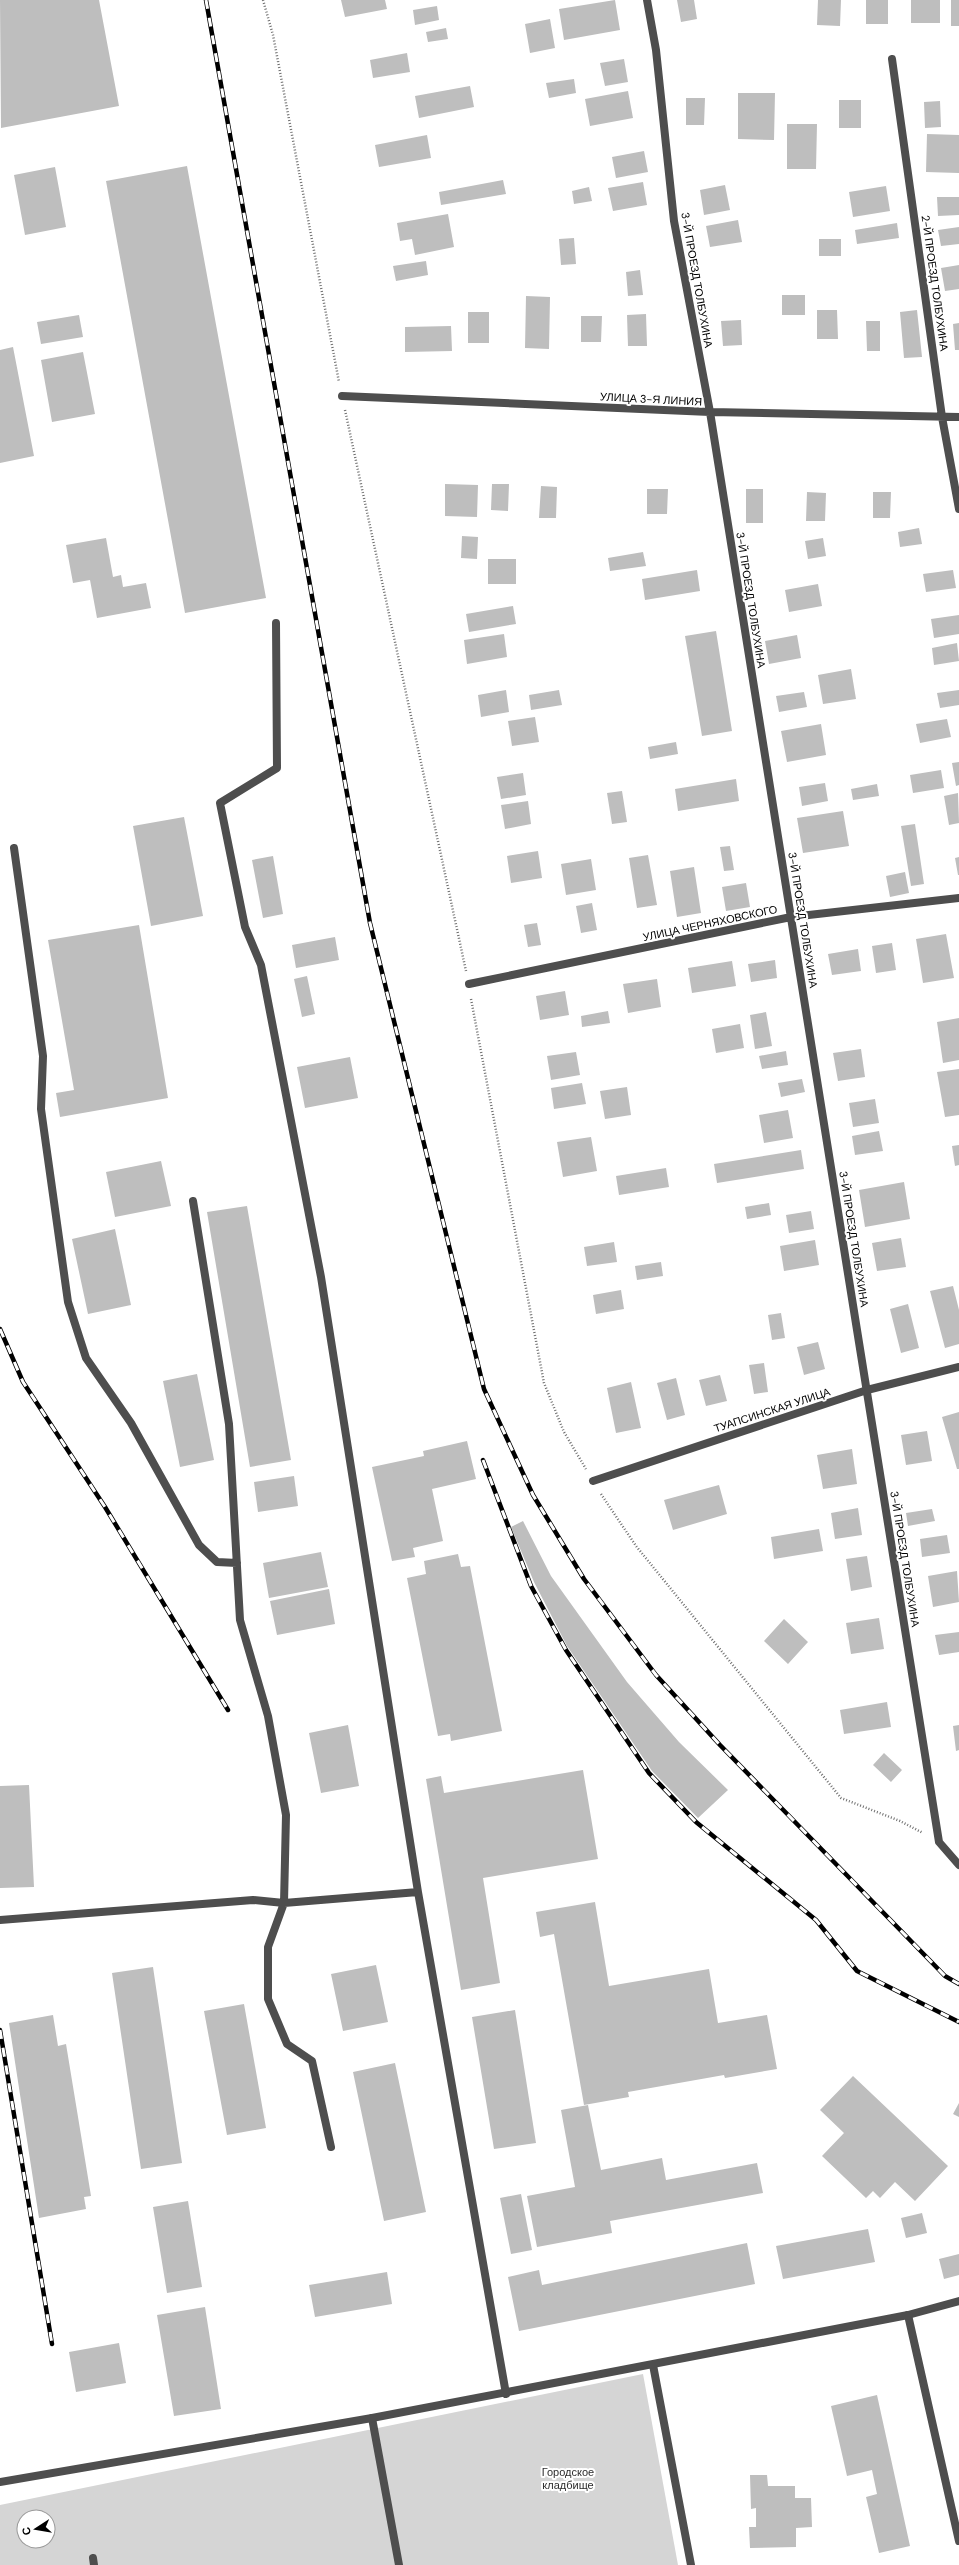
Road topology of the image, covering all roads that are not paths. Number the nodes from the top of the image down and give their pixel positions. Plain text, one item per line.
1 (647, 0) edge
2 (892, 59) dead end
3 (342, 396) dead end
4 (710, 412) junction
5 (942, 417) junction
6 (959, 417) edge
7 (959, 509) edge
8 (276, 623) dead end
9 (14, 848) dead end
10 (959, 898) edge
11 (791, 918) junction
12 (469, 984) dead end
13 (193, 1201) dead end
14 (959, 1367) edge
15 (867, 1390) junction
16 (593, 1481) dead end
17 (237, 1563) junction
18 (959, 1865) edge
19 (418, 1892) junction
20 (284, 1903) junction
21 (0, 1920) edge
22 (332, 2147) dead end
23 (959, 2301) edge
24 (908, 2315) junction
25 (653, 2365) junction
26 (506, 2394) junction
27 (372, 2418) junction
28 (0, 2482) edge
29 (959, 2541) edge
30 (399, 2565) edge
31 (691, 2565) edge

1 - 4 street, 3-Й ПРОЕЗД ТОЛБУХИНА
2 - 5 street, 2-Й ПРОЕЗД ТОЛБУХИНА
3 - 4 street, УЛИЦА 3-Я ЛИНИЯ
4 - 5 street, УЛИЦА 3-Я ЛИНИЯ
4 - 11 street, 3-Й ПРОЕЗД ТОЛБУХИНА
5 - 6 street, УЛИЦА 3-Я ЛИНИЯ
5 - 7 street, 2-Й ПРОЕЗД ТОЛБУХИНА
8 - 19 street
9 - 17 street
10 - 11 street, УЛИЦА ЧЕРНЯХОВСКОГО
11 - 12 street, УЛИЦА ЧЕРНЯХОВСКОГО
11 - 15 street, 3-Й ПРОЕЗД ТОЛБУХИНА
13 - 17 street
14 - 15 street, ТУАПСИНСКАЯ УЛИЦА
15 - 16 street, ТУАПСИНСКАЯ УЛИЦА
15 - 18 street, 3-Й ПРОЕЗД ТОЛБУХИНА
17 - 20 street
19 - 20 street
19 - 26 street
20 - 21 street
20 - 22 street
23 - 24 street
24 - 25 street
24 - 29 street
25 - 26 street
25 - 31 street
26 - 27 street
27 - 28 street
27 - 30 street

